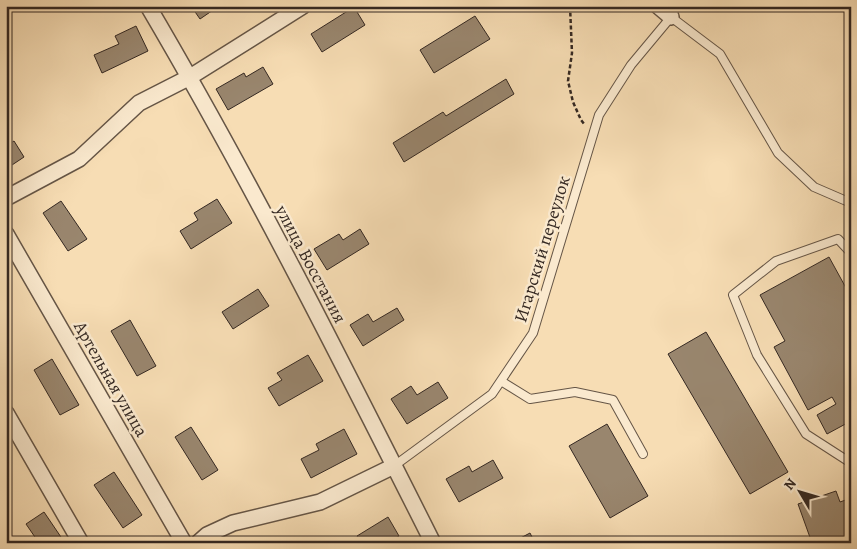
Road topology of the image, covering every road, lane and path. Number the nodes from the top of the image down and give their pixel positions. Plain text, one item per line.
1 (148, 6) edge
2 (303, 6) edge
3 (570, 6) edge
4 (658, 6) edge
5 (674, 12) edge
6 (190, 77) junction
7 (593, 134) junction
8 (6, 198) edge
9 (851, 202) edge
10 (6, 234) edge
11 (851, 253) edge
12 (501, 381) junction
13 (6, 412) edge
14 (643, 454) dead end
15 (851, 463) edge
16 (394, 466) junction
17 (81, 543) edge
18 (184, 543) edge
19 (198, 543) edge
20 (433, 543) edge

1 - 6 street, улица Восстания
2 - 6 street
3 - 7 path
4 - 5 street
5 - 7 lane, Игарский переулок
5 - 9 lane
6 - 8 street
6 - 16 street, улица Восстания
7 - 12 lane, Игарский переулок
10 - 18 street, Артельная улица
11 - 15 lane
12 - 14 lane
12 - 16 lane, Игарский переулок
13 - 17 street
16 - 19 street
16 - 20 street, улица Восстания

